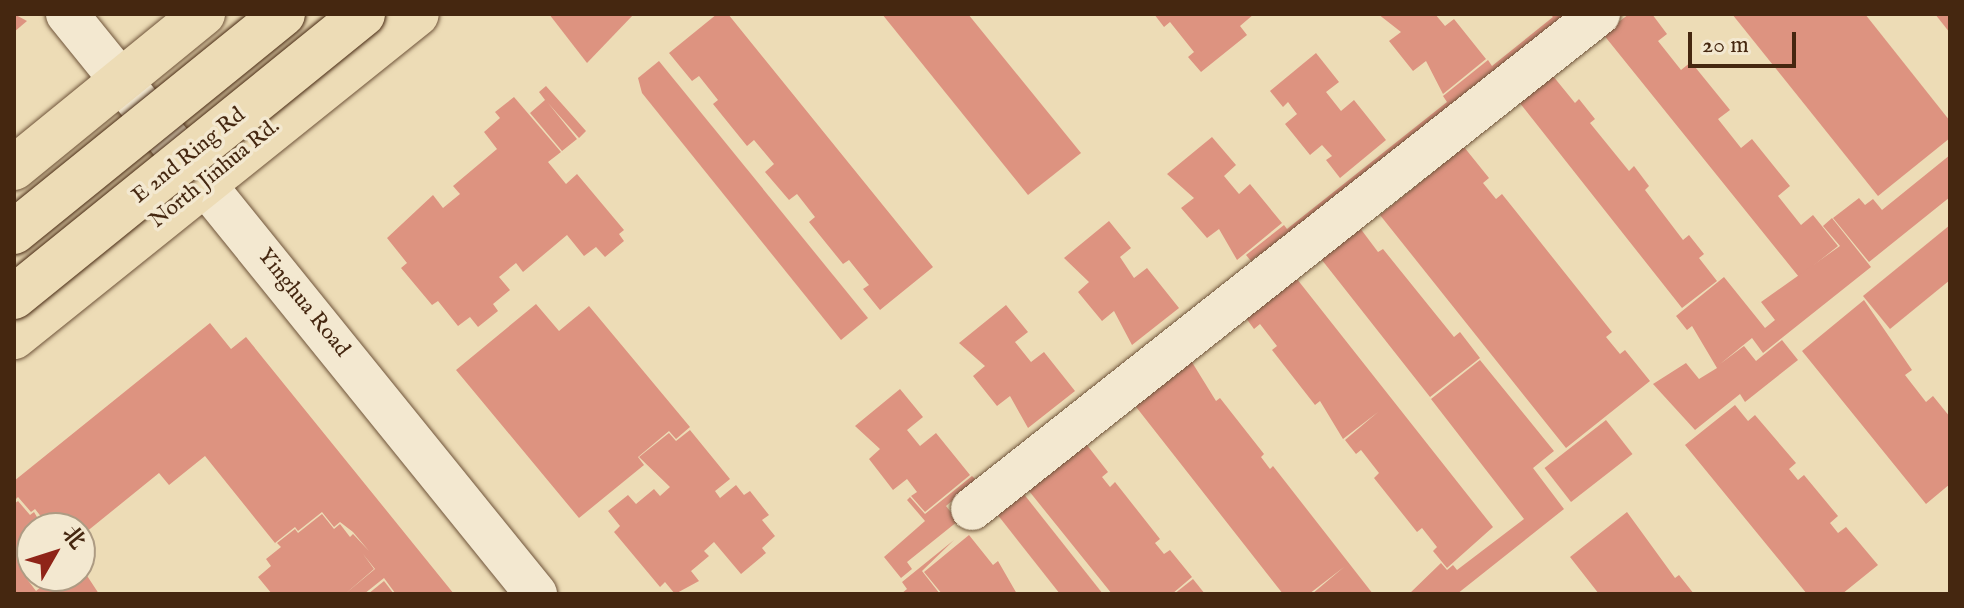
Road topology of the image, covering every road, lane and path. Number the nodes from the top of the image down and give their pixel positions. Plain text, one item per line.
1 (67, 14) edge
2 (203, 14) edge
3 (283, 14) edge
4 (363, 14) edge
5 (417, 14) edge
6 (1599, 14) edge
7 (122, 81) junction
8 (14, 168) edge
9 (205, 181) junction
10 (14, 232) edge
11 (14, 297) edge
12 (14, 337) edge
13 (972, 509) dead end
14 (536, 594) edge

1 - 7 street, Yinghua Road
2 - 7 main road
3 - 10 main road, bridge
4 - 11 main road, E 2nd Ring Rd, bridge
5 - 9 main road, North Jinhua Rd.
6 - 13 street
7 - 8 main road
7 - 9 street, Yinghua Road
9 - 12 main road, North Jinhua Rd.
9 - 14 street, Yinghua Road

